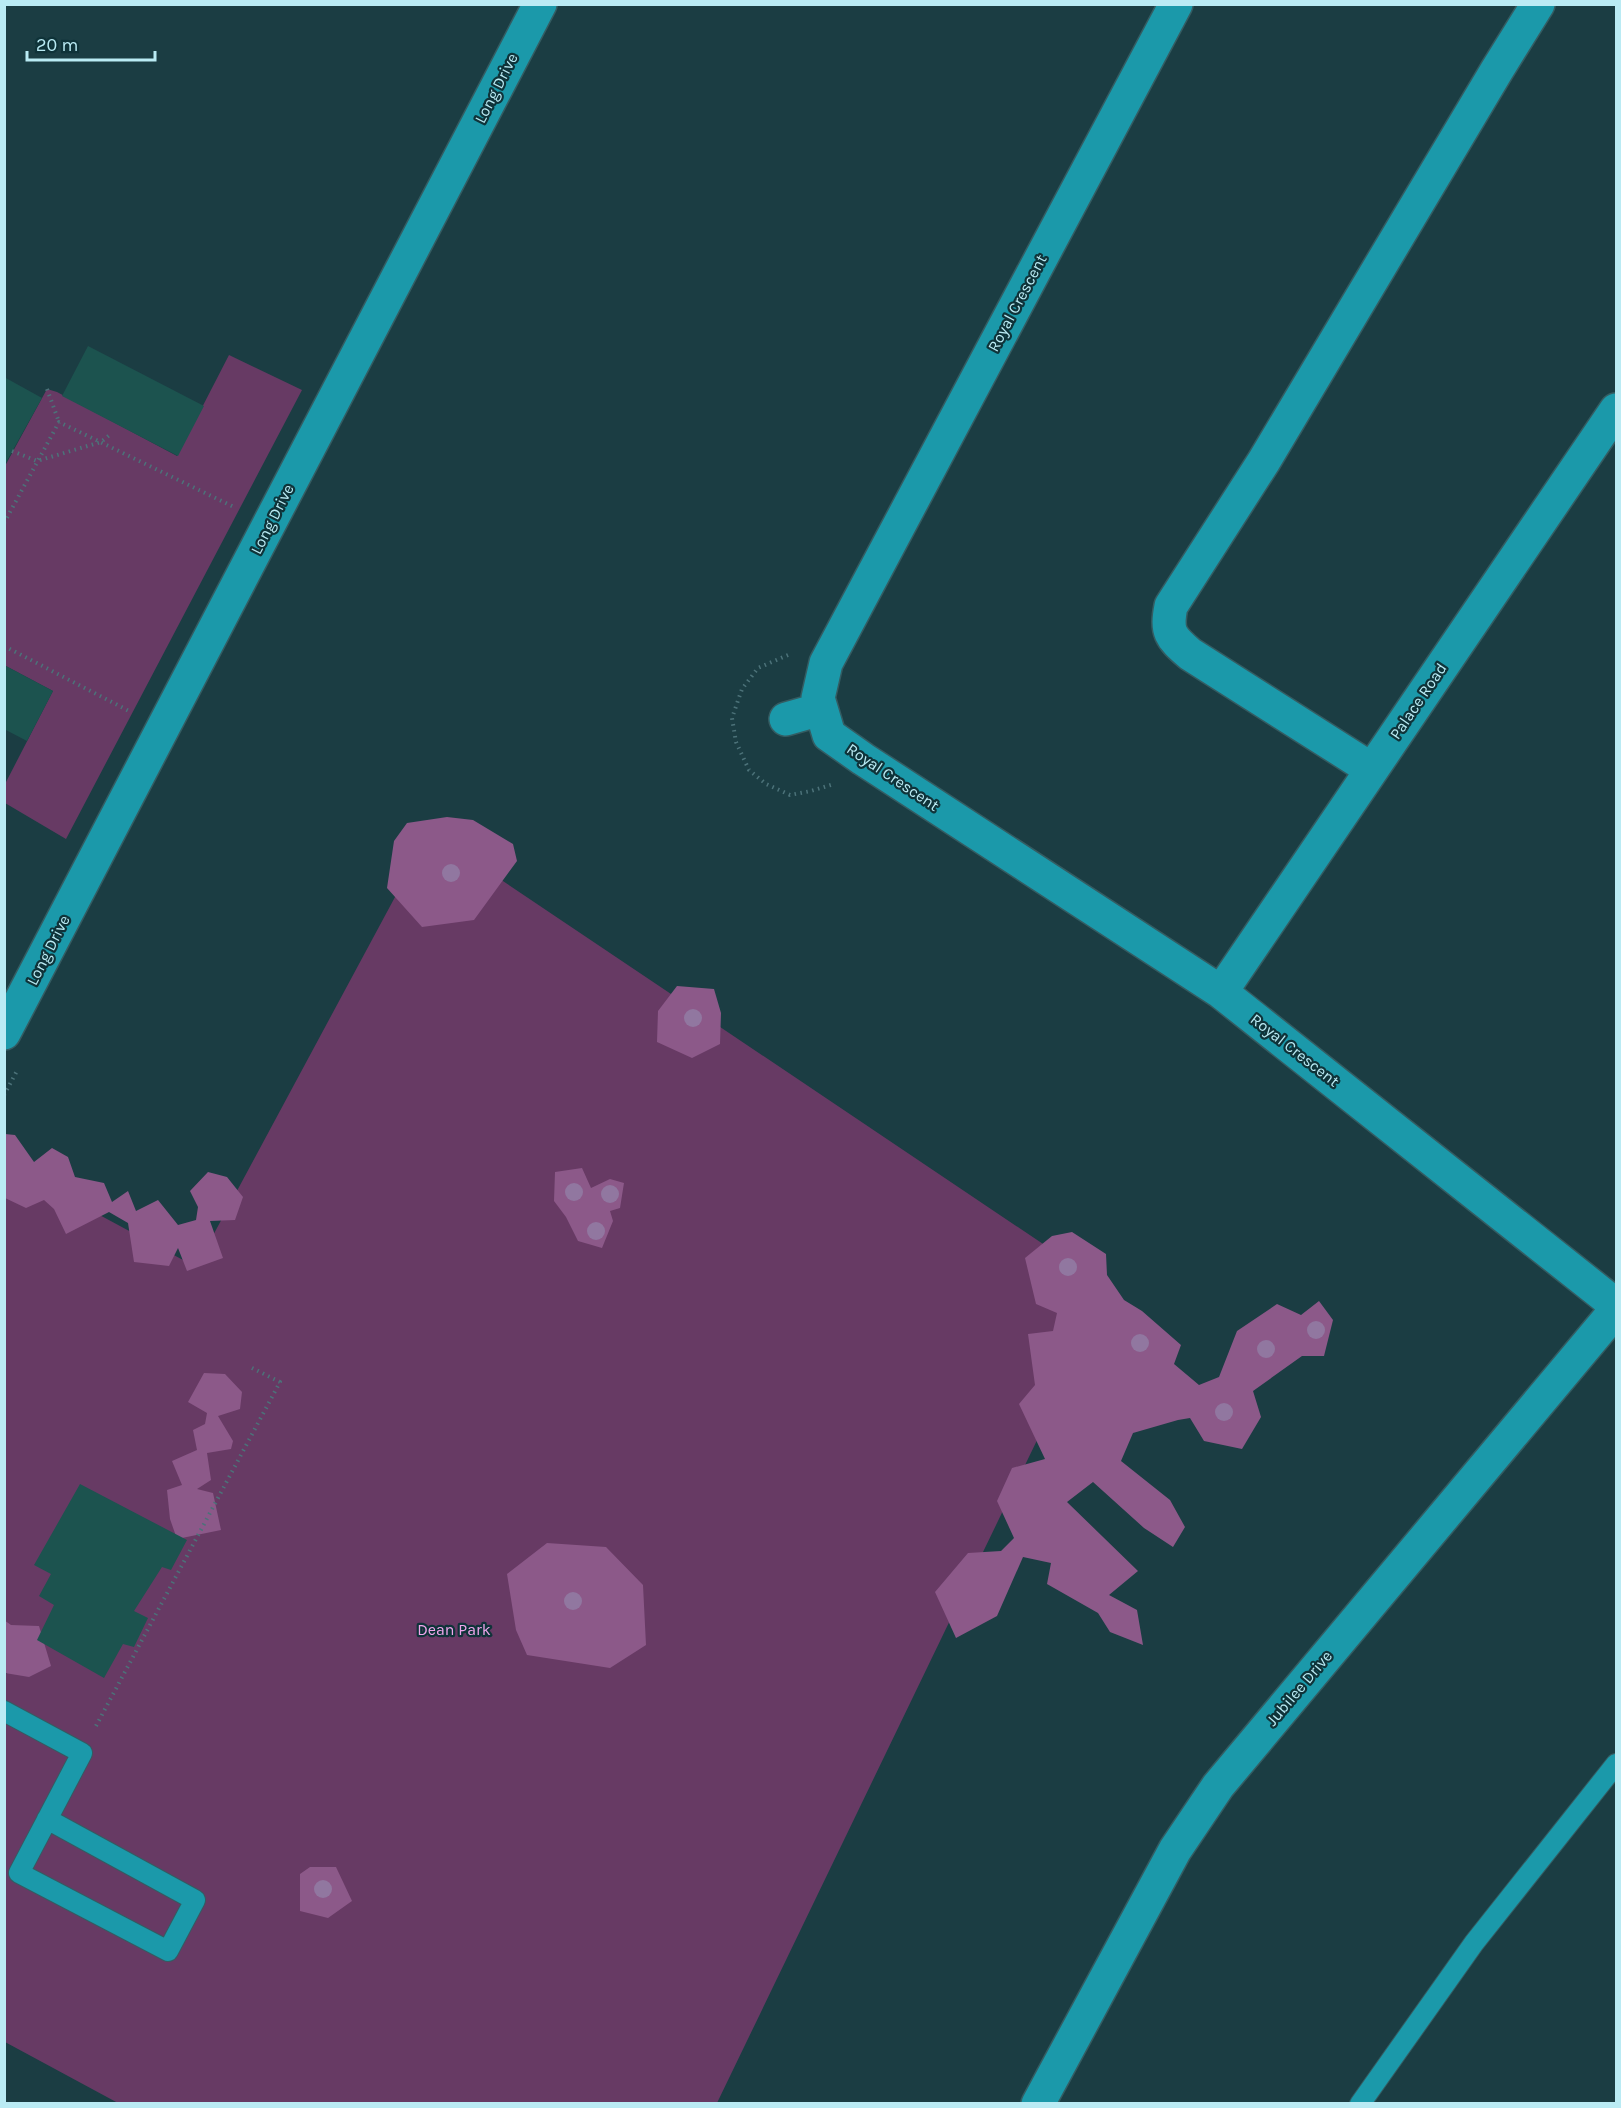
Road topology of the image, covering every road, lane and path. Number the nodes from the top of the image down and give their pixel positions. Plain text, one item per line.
1 (540, 4) edge
2 (1176, 4) edge
3 (1538, 4) edge
4 (47, 389) dead end
5 (1617, 410) edge
6 (59, 422) junction
7 (112, 433) dead end
8 (101, 442) junction
9 (12, 451) dead end
10 (38, 461) junction
11 (239, 510) dead end
12 (4, 523) edge
13 (4, 646) edge
14 (792, 653) dead end
15 (821, 709) junction
16 (132, 713) dead end
17 (786, 719) dead end
18 (1371, 769) junction
19 (843, 783) dead end
20 (1221, 992) junction
21 (4, 1033) edge
22 (1617, 1305) edge
23 (1617, 1310) edge
24 (250, 1366) dead end
25 (4, 1712) edge
26 (82, 1754) junction
27 (1617, 1764) edge
28 (47, 1820) junction
29 (1038, 2103) edge
30 (1360, 2103) edge

1 - 21 street, Long Drive
2 - 15 street, Royal Crescent
3 - 18 street
4 - 6 path
5 - 18 street, Palace Road
6 - 8 path
6 - 10 path
7 - 8 path
8 - 10 path
8 - 11 path
9 - 10 path
10 - 12 path
13 - 16 path
14 - 19 path
15 - 17 street
15 - 20 street, Royal Crescent
18 - 20 street, Palace Road
20 - 22 street, Royal Crescent
23 - 29 street, Jubilee Drive
24 - 26 path
25 - 26 lane
26 - 28 lane
27 - 30 lane
28 - 28 lane

